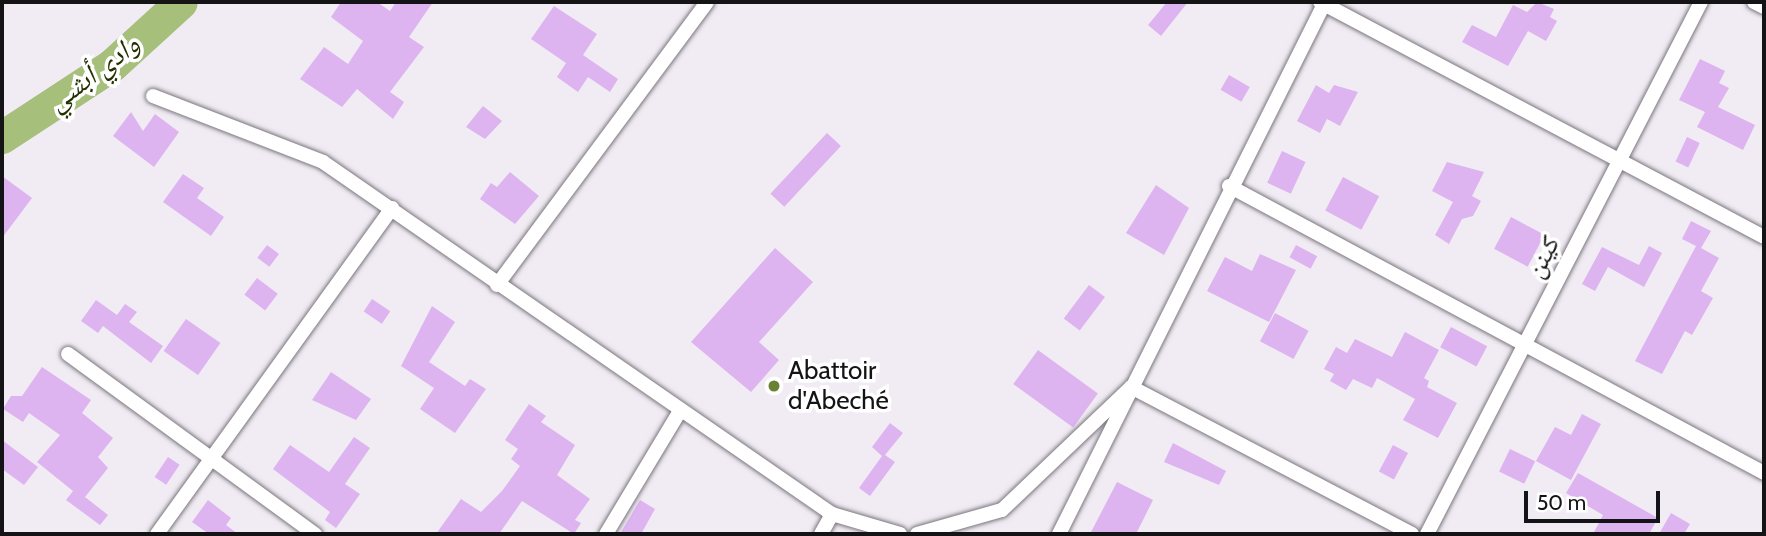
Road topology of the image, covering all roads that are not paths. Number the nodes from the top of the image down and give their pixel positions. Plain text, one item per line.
1 (707, 2) edge
2 (1701, 2) edge
3 (1754, 2) edge
4 (1323, 3) edge
5 (1764, 7) edge
6 (153, 96) dead end
7 (1620, 160) junction
8 (1229, 186) junction
9 (392, 208) junction
10 (1764, 237) edge
11 (498, 285) junction
12 (1523, 349) junction
13 (68, 354) dead end
14 (1131, 387) junction
15 (680, 411) junction
16 (213, 461) junction
17 (1764, 473) edge
18 (832, 514) junction
19 (157, 534) edge
20 (315, 534) edge
21 (606, 534) edge
22 (821, 534) edge
23 (900, 534) edge
24 (917, 534) edge
25 (1059, 534) edge
26 (1412, 534) edge
27 (1427, 534) edge

1 - 11 street
2 - 7 street, كينن
3 - 5 street
4 - 7 street
4 - 8 street
6 - 9 street
7 - 10 street
7 - 12 street, كينن
8 - 12 street
8 - 14 street
9 - 11 street
9 - 16 street
11 - 15 street
12 - 17 street
12 - 27 street, كينن
13 - 16 street
14 - 24 street
14 - 25 street
14 - 26 street
15 - 18 street
15 - 21 street
16 - 19 street
16 - 20 street
18 - 22 street
18 - 23 street

